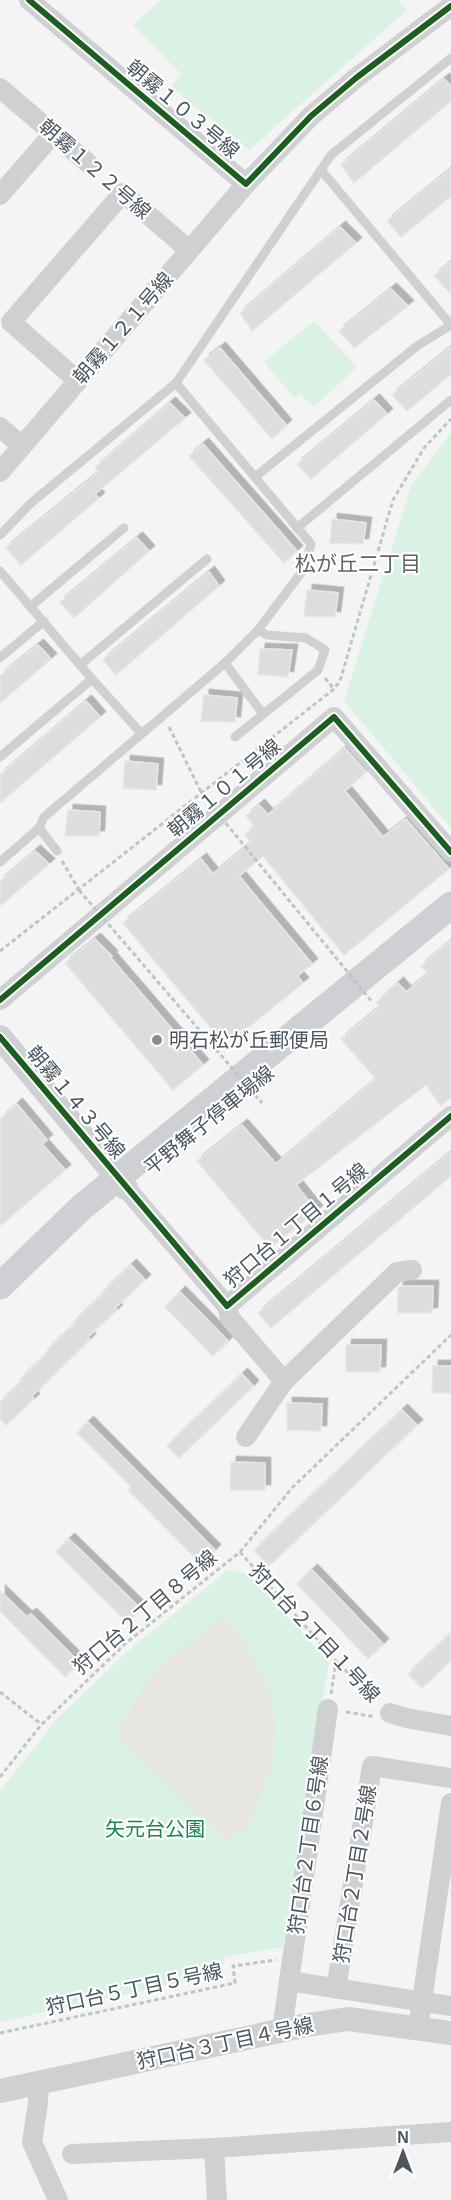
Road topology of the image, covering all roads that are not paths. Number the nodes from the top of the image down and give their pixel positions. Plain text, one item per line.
1 (29, 0) edge
2 (451, 6) edge
3 (451, 58) edge
4 (0, 88) edge
5 (53, 134) junction
6 (88, 164) dead end
7 (321, 170) junction
8 (246, 184) junction
9 (0, 195) edge
10 (189, 250) junction
11 (451, 325) edge
12 (78, 381) junction
13 (176, 383) junction
14 (451, 400) edge
15 (0, 427) edge
16 (22, 446) junction
17 (0, 472) edge
18 (255, 477) junction
19 (124, 528) dead end
20 (297, 528) junction
21 (0, 535) edge
22 (207, 559) dead end
23 (0, 571) edge
24 (31, 606) junction
25 (44, 621) junction
26 (258, 630) junction
27 (0, 658) edge
28 (225, 663) junction
29 (80, 665) junction
30 (92, 679) junction
31 (263, 714) junction
32 (141, 733) junction
33 (235, 737) dead end
34 (0, 757) edge
35 (39, 828) junction
36 (57, 851) road end
37 (451, 852) edge
38 (0, 862) edge
39 (451, 904) edge
40 (451, 923) edge
41 (0, 1000) edge
42 (0, 1037) edge
43 (451, 1116) edge
44 (122, 1183) junction
45 (412, 1270) dead end
46 (0, 1286) edge
47 (0, 1299) edge
48 (227, 1306) junction
49 (284, 1381) junction
50 (246, 1437) dead end
51 (328, 1709) road end
52 (390, 1713) road end
53 (451, 1726) edge
54 (451, 1778) edge
55 (451, 1803) edge
56 (289, 1981) junction
57 (336, 1989) junction
58 (422, 2001) junction
59 (451, 2006) edge
60 (418, 2028) junction
61 (282, 2030) junction
62 (451, 2033) edge
63 (39, 2082) junction
64 (0, 2091) edge
65 (451, 2132) edge
66 (214, 2148) junction
67 (72, 2154) dead end
68 (58, 2200) edge
69 (217, 2200) edge

1 - 8 street, 朝霧１０３号線
2 - 8 street, 朝霧１０３号線
3 - 7 lane
4 - 5 street, 朝霧１２２号線
5 - 6 street, 朝霧１２２号線
5 - 9 street
7 - 11 lane
7 - 13 lane
8 - 10 street, 朝霧１２１号線
10 - 12 street, 朝霧１２１号線
10 - 12 street, 朝霧１２２号線
11 - 18 lane
12 - 16 street, 朝霧１２１号線
13 - 18 lane
13 - 21 lane
14 - 20 lane
15 - 16 street
16 - 17 street, 朝霧１２１号線
18 - 20 lane
19 - 24 lane
20 - 26 lane
22 - 29 lane
23 - 24 lane
24 - 25 lane
25 - 27 lane
25 - 29 lane
26 - 28 lane
26 - 31 lane
28 - 31 lane
28 - 32 lane
29 - 30 lane
30 - 32 lane
30 - 34 lane
31 - 33 lane
32 - 35 lane
35 - 36 lane
35 - 38 lane
37 - 41 street, 朝霧１０１号線
39 - 44 main road, 平野舞子停車場線
40 - 44 main road, 平野舞子停車場線
42 - 44 street, 朝霧１４３号線
43 - 48 street, 狩口台１丁目１号線
44 - 46 main road, 平野舞子停車場線
44 - 47 main road, 平野舞子停車場線
44 - 48 street, 狩口台１丁目１号線
45 - 49 street
48 - 49 street
49 - 50 street
51 - 56 street, 狩口台２丁目６号線
52 - 53 street, 狩口台２丁目１号線
54 - 57 street, 狩口台２丁目２号線
55 - 58 street
56 - 57 street
56 - 61 street, 狩口台２丁目６号線
57 - 58 street
58 - 59 street
58 - 60 street
60 - 61 street, 狩口台３丁目４号線
60 - 62 street, 狩口台３丁目４号線
61 - 63 street, 狩口台３丁目４号線
63 - 64 street, 狩口台３丁目４号線
63 - 68 street
65 - 66 street
66 - 67 street
66 - 69 street

